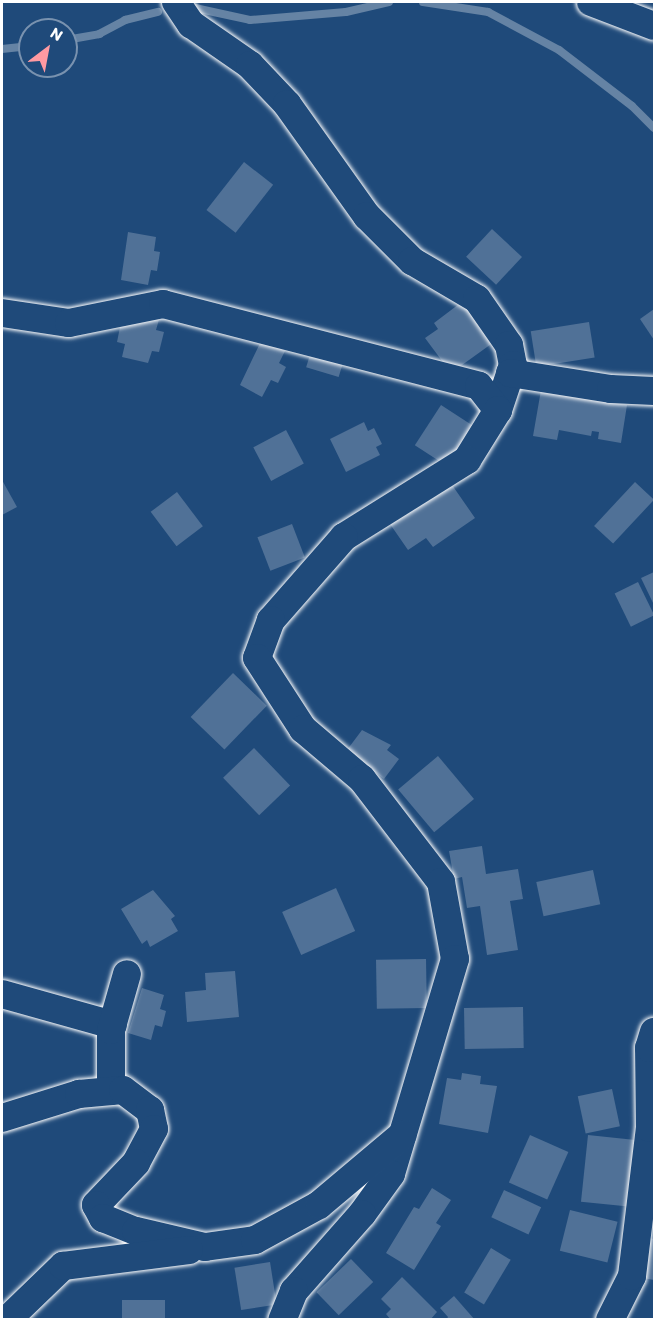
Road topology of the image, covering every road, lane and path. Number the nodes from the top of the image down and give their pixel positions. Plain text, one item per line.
1 (176, 2) edge
2 (591, 2) edge
3 (654, 26) edge
4 (2, 313) edge
5 (510, 373) junction
6 (654, 391) edge
7 (498, 410) junction
8 (128, 974) dead end
9 (2, 994) edge
10 (113, 1024) junction
11 (654, 1032) edge
12 (111, 1091) junction
13 (2, 1118) edge
14 (402, 1135) junction
15 (206, 1247) junction
16 (7, 1320) edge
17 (282, 1320) edge
18 (610, 1320) edge

1 - 5 street
2 - 3 street
4 - 7 street
5 - 6 street
5 - 7 street
7 - 14 street
8 - 10 street
9 - 10 street
10 - 12 street
11 - 18 street
12 - 13 street
12 - 15 street
14 - 15 street
14 - 17 street
15 - 16 street

